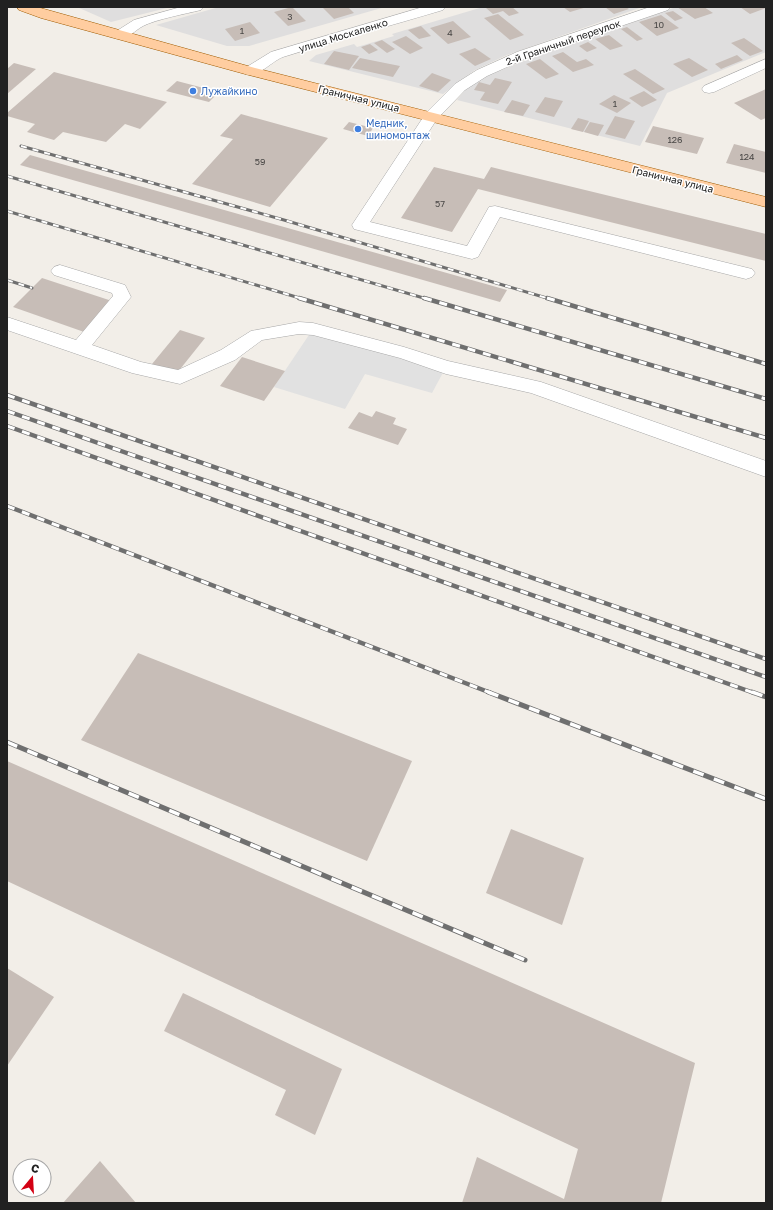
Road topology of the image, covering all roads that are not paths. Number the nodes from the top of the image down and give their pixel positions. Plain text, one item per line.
1 (24, 7) edge
2 (196, 7) edge
3 (438, 7) edge
4 (663, 7) edge
5 (120, 35) junction
6 (766, 63) edge
7 (250, 71) junction
8 (709, 89) dead end
9 (431, 116) junction
10 (766, 202) edge
11 (60, 271) dead end
12 (746, 273) dead end
13 (7, 324) edge
14 (80, 348) junction
15 (766, 469) edge

1 - 5 main road, Граничная улица
2 - 5 street
3 - 7 street, улица Москаленко
4 - 9 street, 2-й Граничный переулок
5 - 7 main road, Граничная улица
6 - 8 street
7 - 9 main road, Граничная улица
9 - 10 main road, Граничная улица
9 - 12 street, 2-й Граничный переулок
11 - 14 street
13 - 14 street
14 - 15 street

